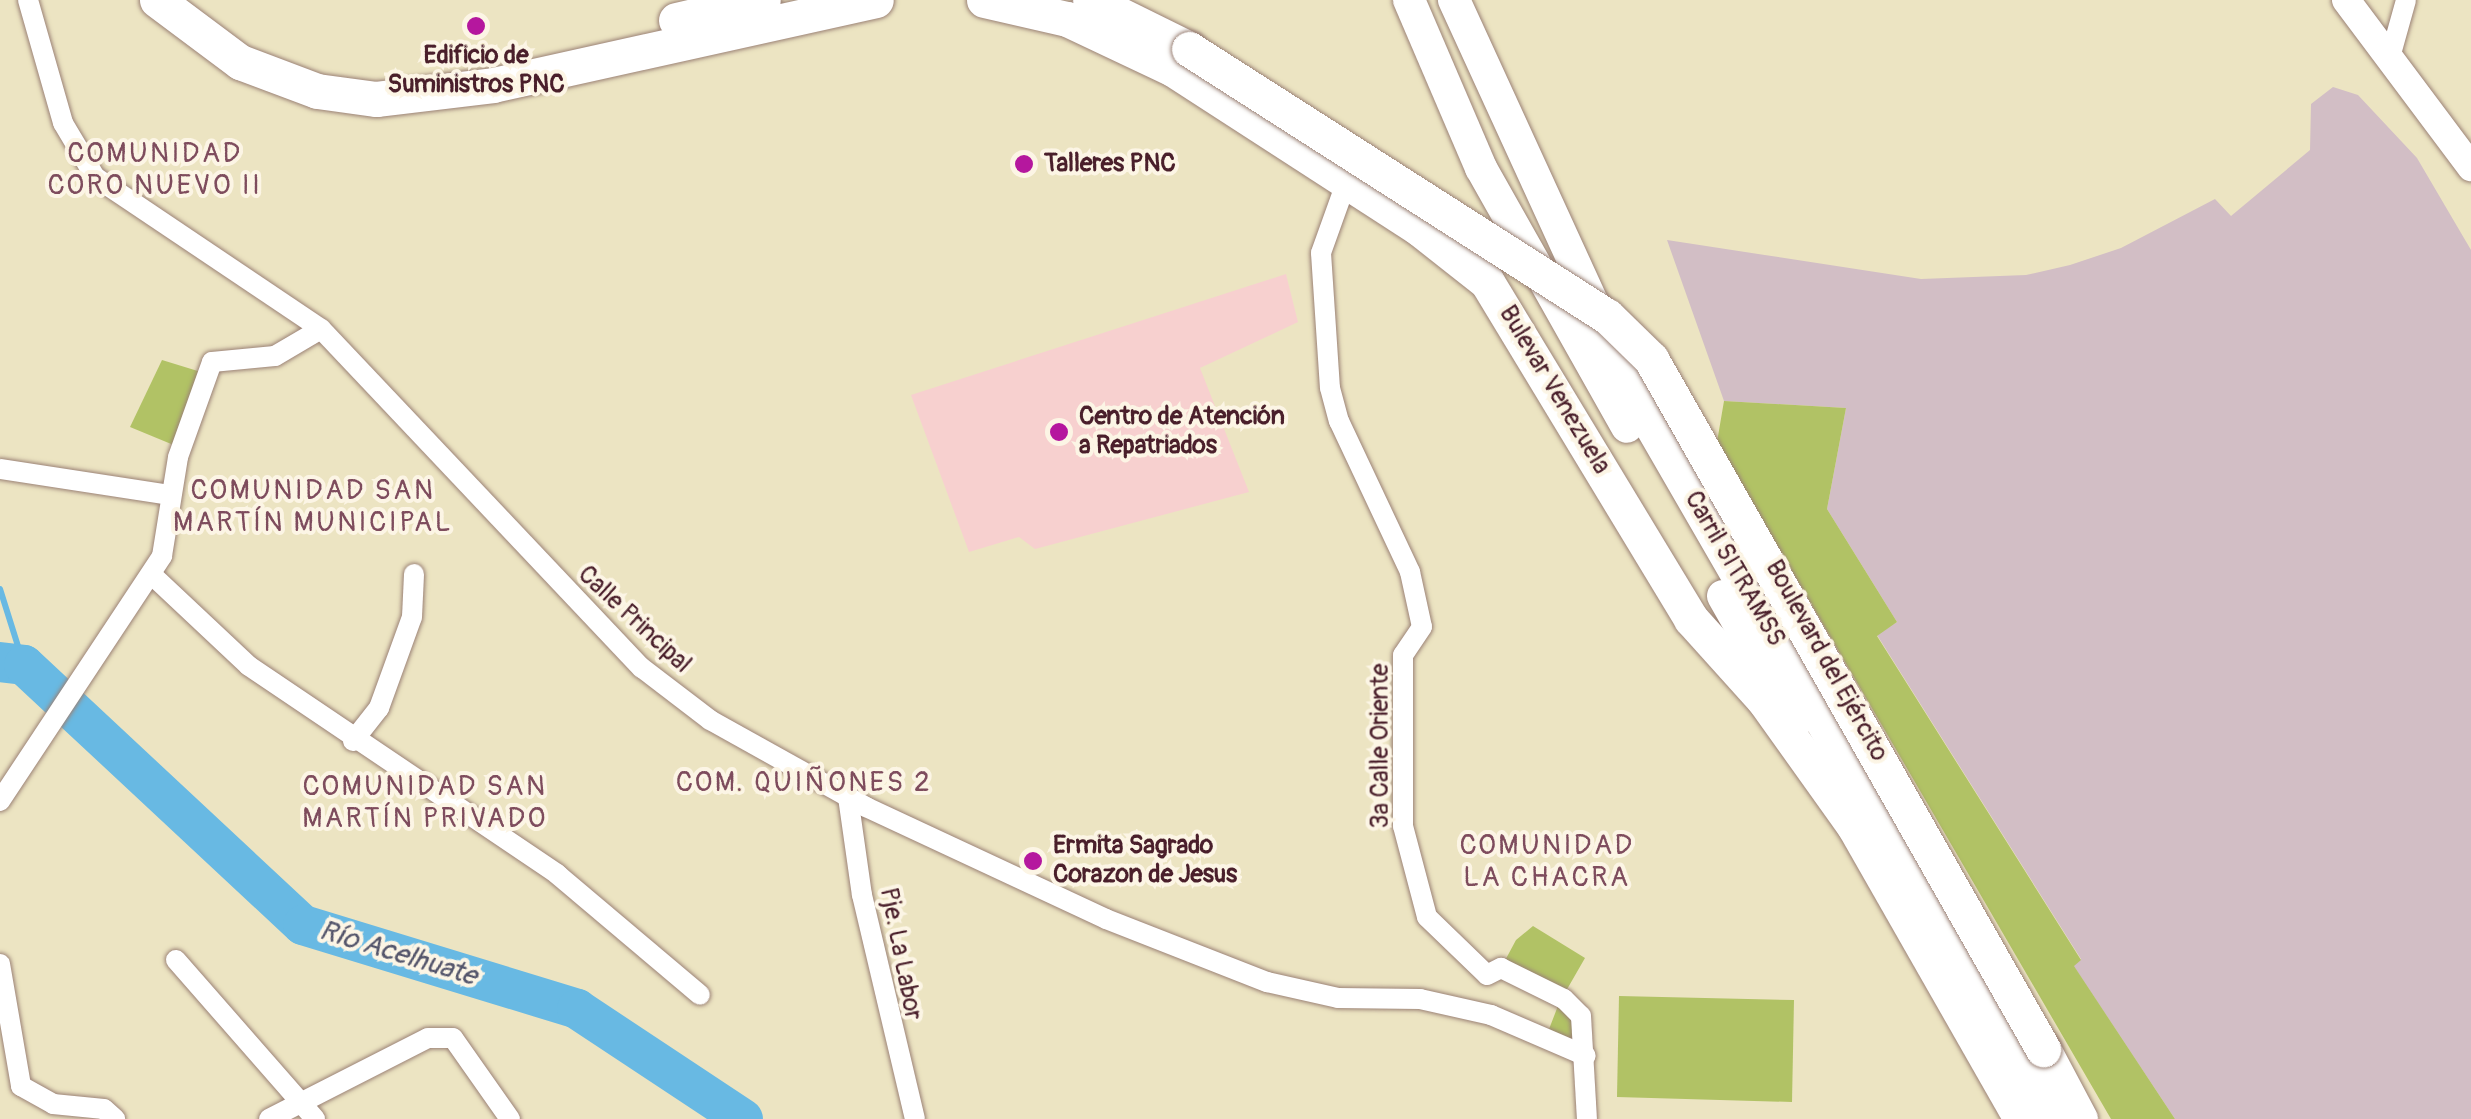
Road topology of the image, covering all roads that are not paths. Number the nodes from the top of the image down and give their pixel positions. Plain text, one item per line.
1 (28, 0) edge
2 (157, 0) edge
3 (189, 0) edge
4 (763, 0) edge
5 (876, 0) edge
6 (984, 0) edge
7 (1090, 0) edge
8 (1409, 0) edge
9 (1454, 0) edge
10 (2346, 0) edge
11 (2406, 0) edge
12 (2389, 61) junction
13 (2471, 168) edge
14 (1346, 183) junction
15 (322, 329) junction
16 (0, 468) edge
17 (169, 495) junction
18 (151, 574) junction
19 (414, 574) dead end
20 (353, 741) junction
21 (848, 797) junction
22 (0, 801) edge
23 (1854, 826) junction
24 (176, 960) dead end
25 (0, 964) edge
26 (700, 996) dead end
27 (1586, 1056) junction
28 (309, 1111) edge
29 (2071, 1112) edge
30 (115, 1119) edge
31 (269, 1119) edge
32 (510, 1119) edge
33 (915, 1119) edge
34 (1587, 1119) edge
35 (2021, 1119) edge

1 - 15 street, Calle Principal
2 - 5 highway
3 - 4 highway
6 - 14 highway, Bulevar Venezuela
7 - 29 highway, Boulevard del Ejército, bridge
8 - 23 main road
9 - 29 main road, Carril SITRAMSS
10 - 12 street
11 - 12 street
12 - 13 street
14 - 23 highway, Bulevar Venezuela
14 - 27 street, 3ª Calle Oriente
15 - 17 street
15 - 21 street, Calle Principal
16 - 17 street
17 - 18 street
18 - 20 street
18 - 22 street
19 - 20 street
20 - 26 street
21 - 27 street, Calle Principal
21 - 33 street, Pje. La Labor
23 - 35 highway
24 - 28 street
25 - 30 street
27 - 34 street, 3ª Calle Oriente
28 - 31 street
28 - 32 street

